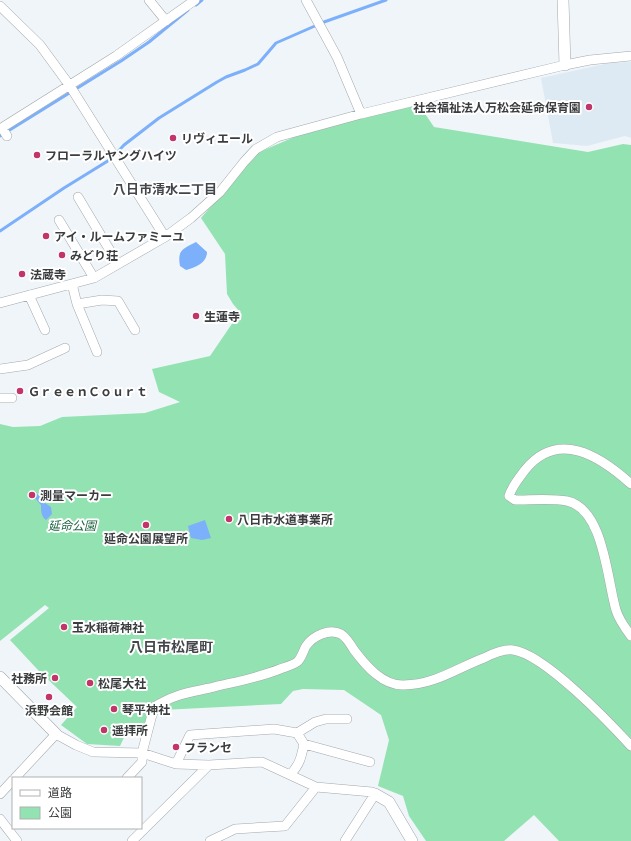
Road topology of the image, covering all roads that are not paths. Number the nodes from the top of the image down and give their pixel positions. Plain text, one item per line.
1 (150, 0) edge
2 (195, 0) edge
3 (306, 0) edge
4 (563, 0) edge
5 (0, 6) edge
6 (166, 21) junction
7 (631, 56) edge
8 (565, 65) junction
9 (70, 86) junction
10 (361, 114) junction
11 (1, 128) edge
12 (7, 136) dead end
13 (78, 197) dead end
14 (59, 220) dead end
15 (165, 237) junction
16 (118, 264) junction
17 (94, 278) junction
18 (72, 284) junction
19 (29, 295) junction
20 (0, 303) edge
21 (77, 304) junction
22 (45, 330) dead end
23 (135, 330) dead end
24 (65, 348) dead end
25 (97, 352) dead end
26 (0, 369) edge
27 (0, 398) edge
28 (12, 398) dead end
29 (631, 484) edge
30 (631, 636) edge
31 (0, 677) edge
32 (347, 719) dead end
33 (297, 733) junction
34 (56, 734) junction
35 (304, 744) junction
36 (631, 746) edge
37 (142, 752) junction
38 (370, 762) dead end
39 (176, 764) junction
40 (209, 766) junction
41 (290, 775) junction
42 (16, 777) edge
43 (128, 777) edge
44 (12, 781) edge
45 (316, 787) junction
46 (0, 794) edge
47 (375, 794) junction
48 (0, 820) edge
49 (17, 841) edge
50 (132, 841) edge
51 (210, 841) edge
52 (346, 841) edge
53 (412, 841) edge

1 - 6 street
2 - 6 street
3 - 10 street
4 - 8 street
5 - 9 street
6 - 9 street
7 - 8 street
8 - 10 street
9 - 11 street
9 - 15 street
10 - 15 street
11 - 12 street
13 - 16 street
14 - 17 street
15 - 16 street
16 - 17 street
17 - 18 street
18 - 19 street
18 - 21 street
19 - 20 street
19 - 22 street
21 - 23 street
21 - 25 street
24 - 26 street
27 - 28 street
29 - 30 street
31 - 34 street
32 - 33 street
33 - 35 street
33 - 39 street
34 - 37 street
34 - 42 street
35 - 38 street
35 - 41 street
36 - 37 street
37 - 39 street
37 - 43 street
39 - 40 street
40 - 41 street
40 - 50 street
41 - 45 street
44 - 46 street
45 - 47 street
45 - 51 street
47 - 52 street
47 - 53 street
48 - 49 street

